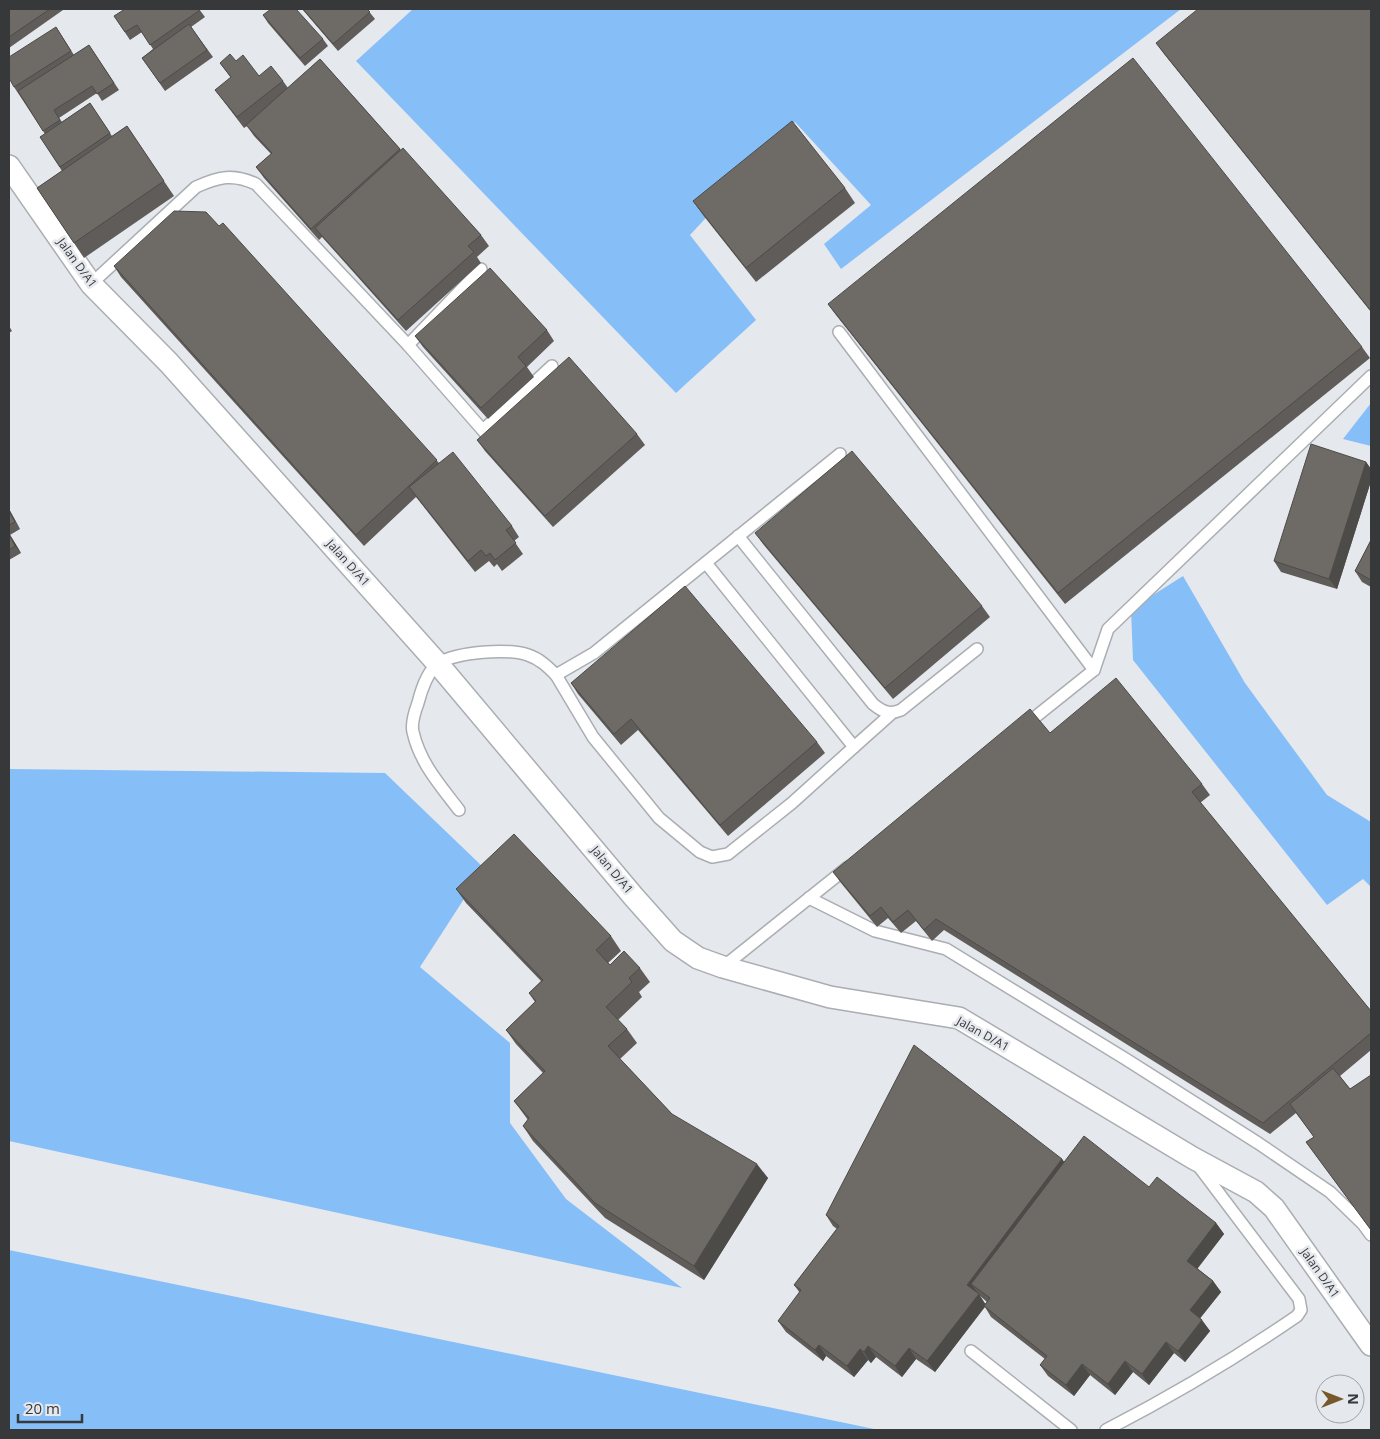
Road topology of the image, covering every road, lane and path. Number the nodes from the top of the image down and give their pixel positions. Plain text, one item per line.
1 (9, 166) edge
2 (481, 269) dead end
3 (91, 284) junction
4 (839, 332) edge
5 (408, 345) junction
6 (552, 366) dead end
7 (1371, 376) edge
8 (483, 430) junction
9 (496, 444) edge
10 (840, 454) dead end
11 (738, 536) junction
12 (706, 563) junction
13 (977, 649) dead end
14 (438, 664) junction
15 (1094, 670) junction
16 (556, 675) junction
17 (892, 714) junction
18 (1017, 732) edge
19 (854, 747) junction
20 (459, 810) dead end
21 (855, 862) edge
22 (809, 898) junction
23 (723, 967) junction
24 (1193, 1158) junction
25 (1371, 1235) edge
26 (1371, 1345) edge
27 (971, 1351) dead end
28 (1071, 1430) edge
29 (1106, 1430) edge

1 - 3 street, Jalan D/A1
2 - 5 lane
3 - 5 lane
3 - 14 street, Jalan D/A1
4 - 15 lane
5 - 8 lane
6 - 8 lane
7 - 15 lane
8 - 9 lane
10 - 11 lane
11 - 12 lane
11 - 17 lane
12 - 16 lane
12 - 19 lane
13 - 17 lane
14 - 16 lane
14 - 20 lane
14 - 23 street, Jalan D/A1
15 - 18 lane
16 - 19 lane
17 - 19 lane
21 - 22 lane
22 - 23 lane
22 - 25 lane
23 - 24 street, Jalan D/A1
24 - 26 street, Jalan D/A1
24 - 29 lane
27 - 28 lane

